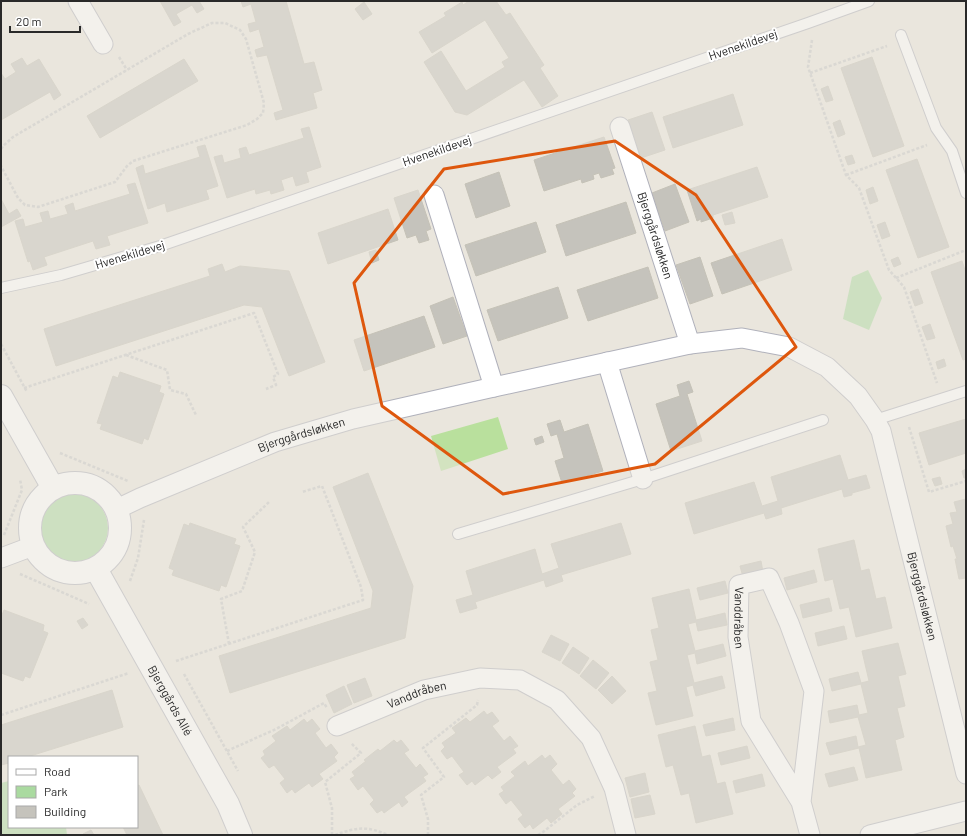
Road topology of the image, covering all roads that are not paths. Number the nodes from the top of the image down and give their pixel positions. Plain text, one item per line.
1 (78, 1) edge
2 (870, 1) edge
3 (902, 38) road end
4 (104, 44) dead end
5 (620, 127) dead end
6 (966, 193) edge
7 (434, 195) dead end
8 (1, 288) edge
9 (690, 344) junction
10 (607, 362) junction
11 (494, 387) junction
12 (966, 390) edge
13 (10, 393) edge
14 (823, 420) dead end
15 (875, 420) junction
16 (643, 479) junction
17 (53, 488) junction
18 (117, 510) junction
19 (458, 534) dead end
20 (33, 546) junction
21 (3, 557) edge
22 (96, 569) junction
23 (337, 726) road end
24 (966, 774) edge
25 (801, 802) junction
26 (966, 811) edge
27 (241, 835) edge
28 (626, 835) edge
29 (810, 835) edge
30 (870, 835) edge

1 - 4 street
2 - 8 lane, Hvenekildevej
3 - 6 lane
5 - 9 street, Bjerggårdsløkken
7 - 11 street
9 - 10 street, Bjerggårdsløkken
9 - 15 street, Bjerggårdsløkken
10 - 11 street, Bjerggårdsløkken
10 - 16 street
11 - 18 street, Bjerggårdsløkken
12 - 15 lane
13 - 17 street
14 - 16 lane
15 - 24 street, Bjerggårdsløkken
16 - 19 lane
17 - 18 street
17 - 20 street
18 - 22 street
20 - 21 street
20 - 22 street
22 - 27 street, Bjerggårds Allé
23 - 28 street, Vanddråben
25 - 25 street, Vanddråben
25 - 29 street, Vanddråben
26 - 30 street

